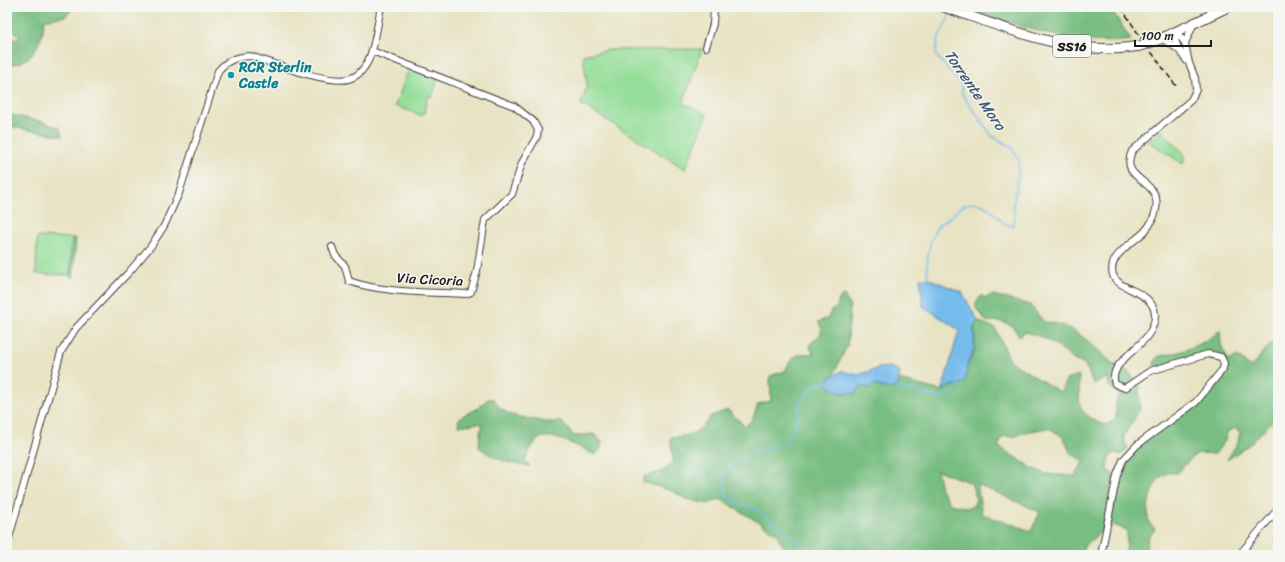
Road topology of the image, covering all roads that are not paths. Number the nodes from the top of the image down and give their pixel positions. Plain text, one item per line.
1 (381, 7) edge
2 (714, 7) edge
3 (944, 7) edge
4 (1215, 7) edge
5 (1228, 7) edge
6 (1206, 17) junction
7 (1194, 23) junction
8 (1176, 31) junction
9 (1160, 39) junction
10 (1185, 43) junction
11 (706, 47) dead end
12 (1179, 50) junction
13 (372, 51) junction
14 (1189, 64) junction
15 (332, 247) dead end
16 (1278, 509) edge
17 (7, 544) edge
18 (1101, 555) edge
19 (1239, 555) edge

1 - 13 street
2 - 11 street
3 - 9 main road, SS16, bridge
4 - 6 street
5 - 6 main road, SS16
6 - 7 main road, SS16
7 - 8 main road, SS16
7 - 10 street
8 - 9 main road, SS16
8 - 10 street
8 - 12 street
9 - 12 street
10 - 14 street
12 - 14 street
13 - 15 street, Via Cicoria
13 - 17 street
14 - 18 street
16 - 19 street

